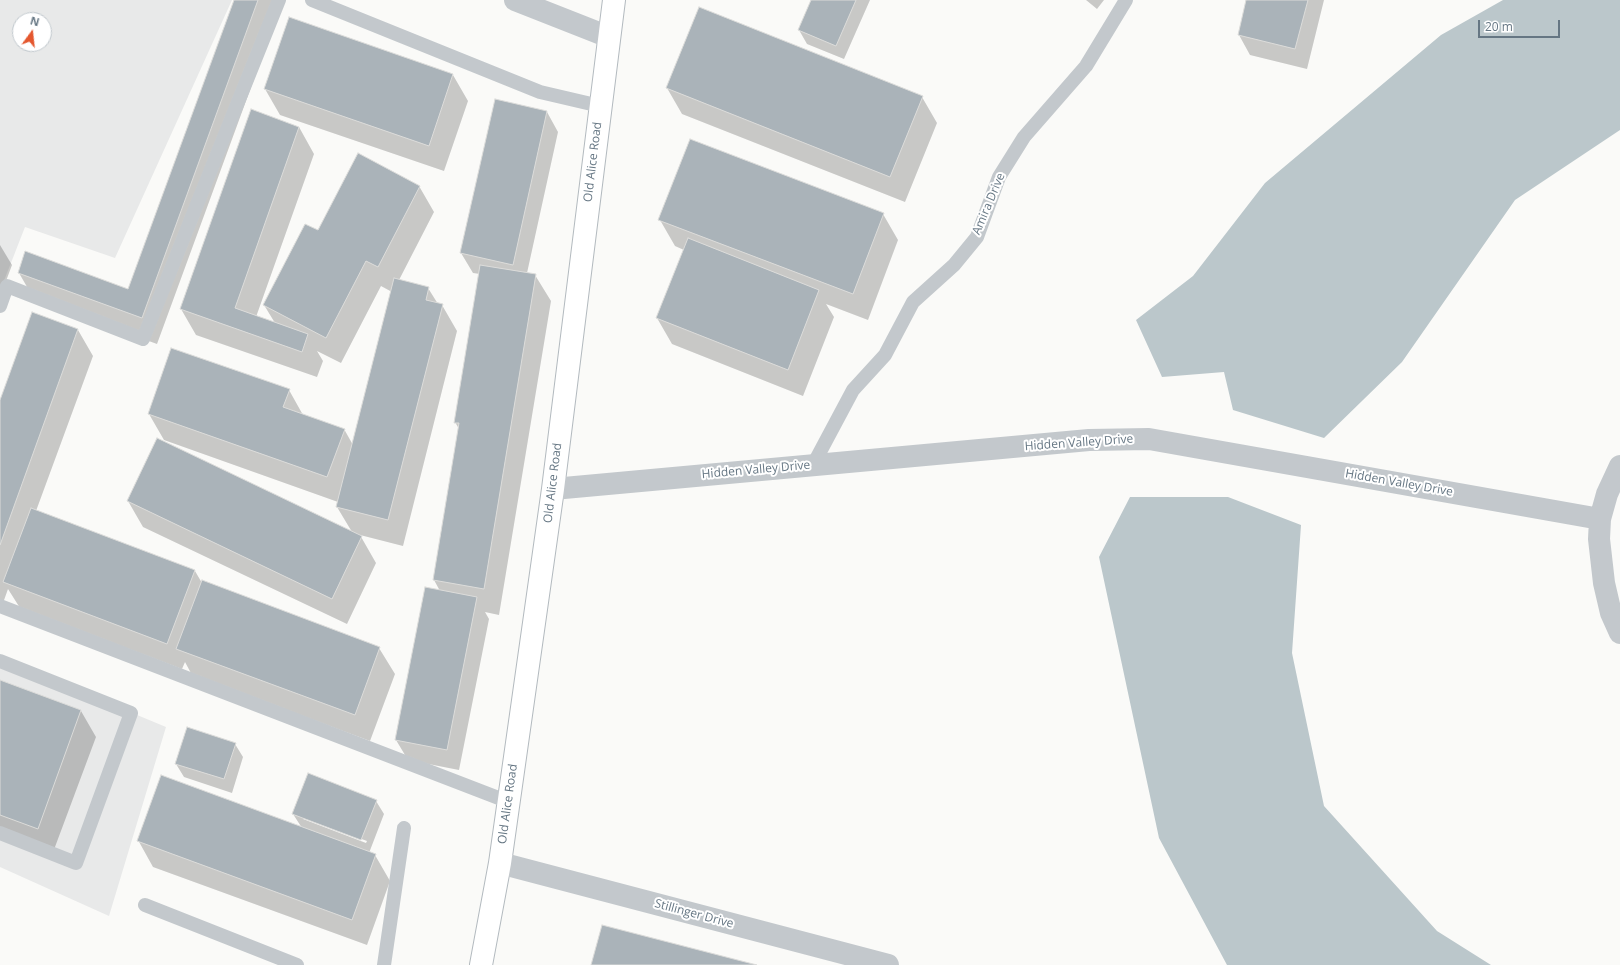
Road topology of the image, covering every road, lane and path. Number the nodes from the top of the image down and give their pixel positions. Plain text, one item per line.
1 (279, 0) edge
2 (312, 0) edge
3 (515, 0) edge
4 (614, 0) edge
5 (1126, 0) edge
6 (609, 37) junction
7 (600, 106) junction
8 (0, 306) edge
9 (813, 465) junction
10 (1620, 466) edge
11 (553, 489) junction
12 (1600, 519) junction
13 (0, 606) edge
14 (1620, 633) edge
15 (0, 661) edge
16 (508, 802) junction
17 (404, 828) dead end
18 (0, 833) edge
19 (500, 863) junction
20 (145, 905) dead end
21 (297, 965) edge
22 (384, 965) edge
23 (482, 965) edge
24 (888, 965) edge

1 - 8 lane
2 - 7 lane
3 - 6 street
4 - 6 street, Old Alice Road
5 - 9 lane, Amira Drive
6 - 7 street, Old Alice Road
7 - 11 street, Old Alice Road
9 - 11 street, Hidden Valley Drive
9 - 12 street, Hidden Valley Drive
10 - 12 street
11 - 16 street, Old Alice Road
12 - 14 street
13 - 16 lane
15 - 18 lane
16 - 19 street, Old Alice Road
17 - 22 lane
19 - 23 street, Old Alice Road
19 - 24 street, Stillinger Drive
20 - 21 lane

